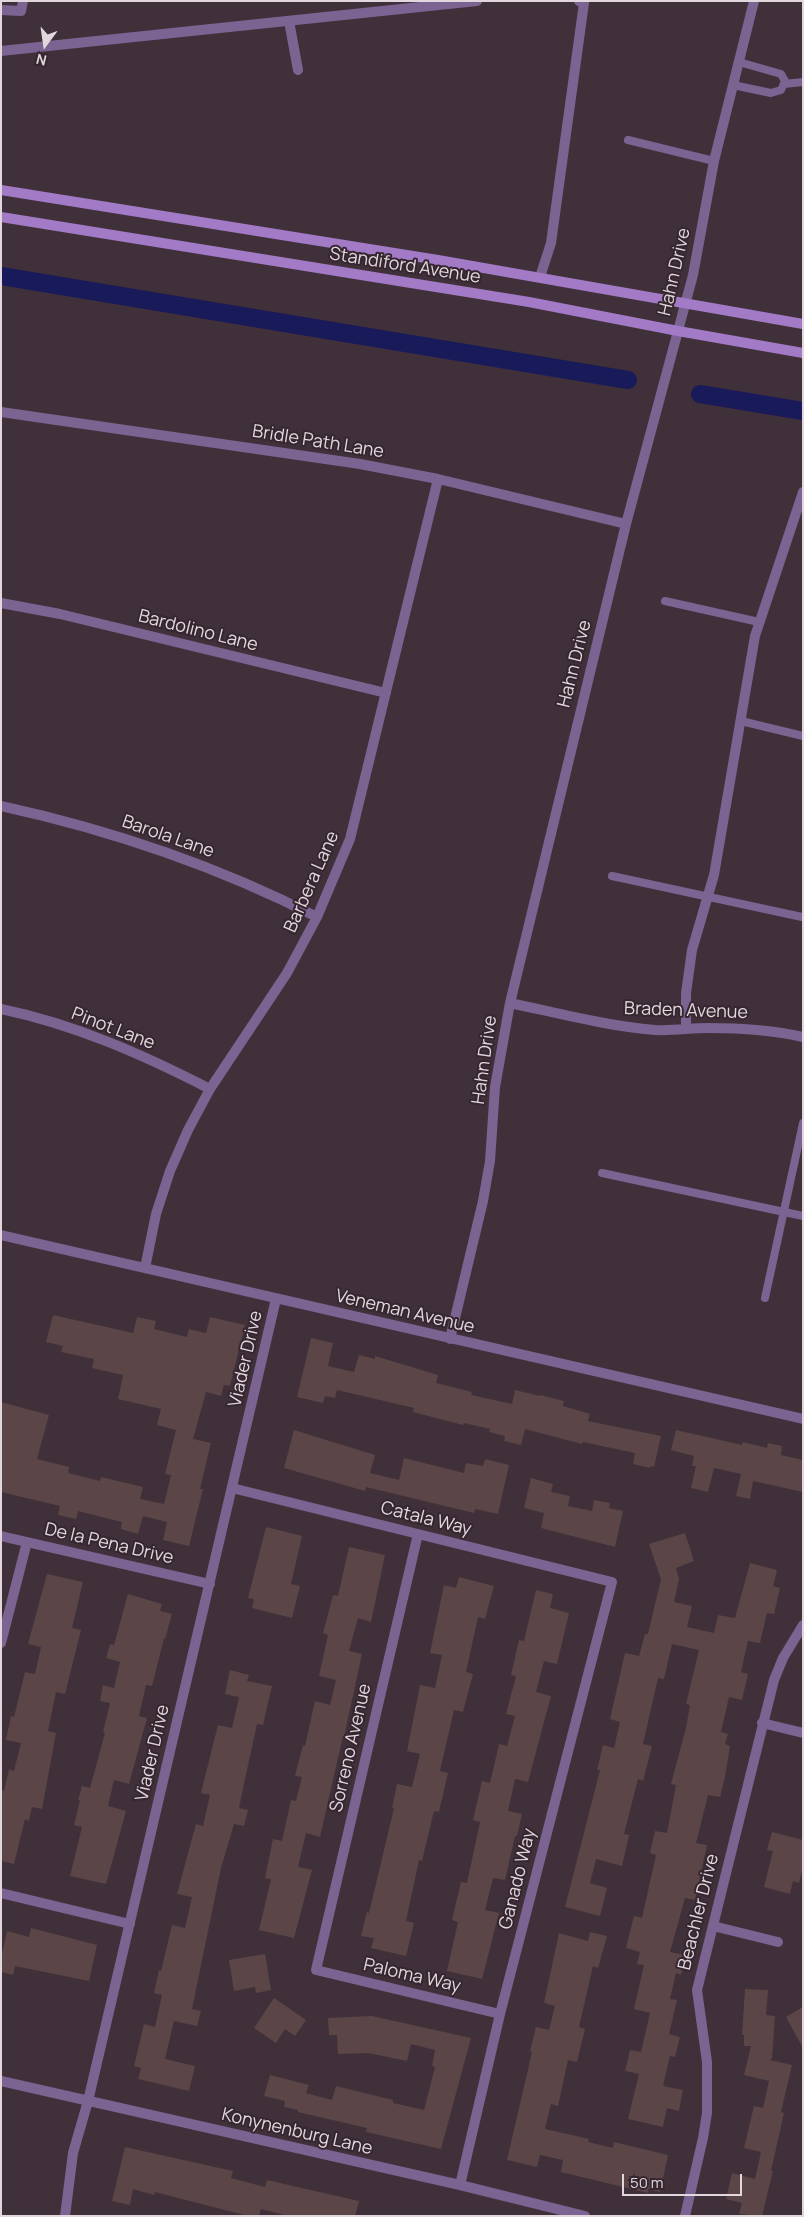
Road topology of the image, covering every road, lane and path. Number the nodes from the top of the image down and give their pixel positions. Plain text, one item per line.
1 (22, 1) edge
2 (477, 1) edge
3 (579, 1) edge
4 (754, 1) edge
5 (1, 10) edge
6 (288, 21) junction
7 (1, 51) edge
8 (739, 62) junction
9 (298, 70) dead end
10 (803, 82) edge
11 (733, 84) junction
12 (784, 84) junction
13 (628, 140) dead end
14 (714, 161) junction
15 (1, 190) edge
16 (1, 217) edge
17 (540, 277) junction
18 (686, 305) junction
19 (803, 324) edge
20 (678, 331) junction
21 (803, 352) edge
22 (1, 412) edge
23 (438, 479) junction
24 (803, 492) edge
25 (626, 524) junction
26 (665, 601) dead end
27 (1, 603) edge
28 (759, 622) junction
29 (386, 693) junction
30 (741, 721) junction
31 (803, 736) edge
32 (1, 806) edge
33 (612, 876) dead end
34 (707, 898) junction
35 (317, 917) junction
36 (802, 917) edge
37 (510, 1003) junction
38 (1, 1009) edge
39 (686, 1029) junction
40 (803, 1037) edge
41 (210, 1089) junction
42 (803, 1123) edge
43 (602, 1173) dead end
44 (784, 1212) junction
45 (803, 1216) edge
46 (1, 1235) edge
47 (144, 1268) junction
48 (765, 1298) dead end
49 (276, 1299) junction
50 (450, 1339) junction
51 (803, 1419) edge
52 (232, 1488) junction
53 (418, 1534) junction
54 (1, 1536) edge
55 (27, 1542) junction
56 (612, 1582) joint
57 (210, 1584) junction
58 (803, 1625) edge
59 (1, 1643) edge
60 (762, 1723) junction
61 (803, 1733) edge
62 (1, 1893) edge
63 (130, 1924) junction
64 (713, 1926) junction
65 (778, 1942) dead end
66 (316, 1970) joint
67 (500, 2014) junction
68 (1, 2081) edge
69 (88, 2101) junction
70 (460, 2185) junction
71 (65, 2216) edge
72 (585, 2216) edge
73 (685, 2216) edge

1 - 5 street
2 - 6 street
3 - 17 street
4 - 8 street, Hahn Drive
6 - 7 street
6 - 9 street
8 - 11 street, Hahn Drive
8 - 12 lane
10 - 12 lane
11 - 12 lane
11 - 14 street, Hahn Drive
13 - 14 lane
14 - 18 street, Hahn Drive
15 - 17 main road, Standiford Avenue
16 - 20 main road, Standiford Avenue
17 - 18 main road, Standiford Avenue
18 - 19 main road, Standiford Avenue
18 - 20 street, Hahn Drive
20 - 21 main road, Standiford Avenue
20 - 25 street, Hahn Drive
22 - 23 street, Bridle Path Lane
23 - 25 street, Bridle Path Lane
23 - 29 street, Barbera Lane
24 - 28 street
25 - 37 street, Hahn Drive
26 - 28 lane
27 - 29 street, Bardolino Lane
28 - 30 street
29 - 35 street, Barbera Lane
30 - 31 lane
30 - 34 street
32 - 35 street, Barola Lane
33 - 34 lane
34 - 36 lane
34 - 39 street
35 - 41 street, Barbera Lane
37 - 39 street, Braden Avenue
37 - 50 street, Hahn Drive
38 - 41 street, Pinot Lane
39 - 40 street, Braden Avenue
41 - 47 street, Barbera Lane
42 - 44 lane
43 - 44 lane
44 - 45 lane
44 - 48 lane
46 - 47 street, Veneman Avenue
47 - 49 street, Veneman Avenue
49 - 50 street, Veneman Avenue
49 - 52 street, Viader Drive
50 - 51 street, Veneman Avenue
52 - 53 street, Catala Way
52 - 57 street, Viader Drive
53 - 56 street, Catala Way
53 - 66 street, Sorreno Avenue
54 - 55 street, De la Pena Drive
55 - 57 street, De la Pena Drive
55 - 59 street
56 - 67 street, Ganado Way
57 - 63 street, Viader Drive
58 - 60 street, Beachler Drive
60 - 61 street
60 - 64 street, Beachler Drive
62 - 63 street
63 - 69 street, Viader Drive
64 - 65 street
64 - 73 street, Beachler Drive
66 - 67 street, Paloma Way
67 - 70 street, Ganado Way
68 - 69 street, Konynenburg Lane
69 - 70 street, Konynenburg Lane
69 - 71 street, Viader Drive
70 - 72 street, Konynenburg Lane

